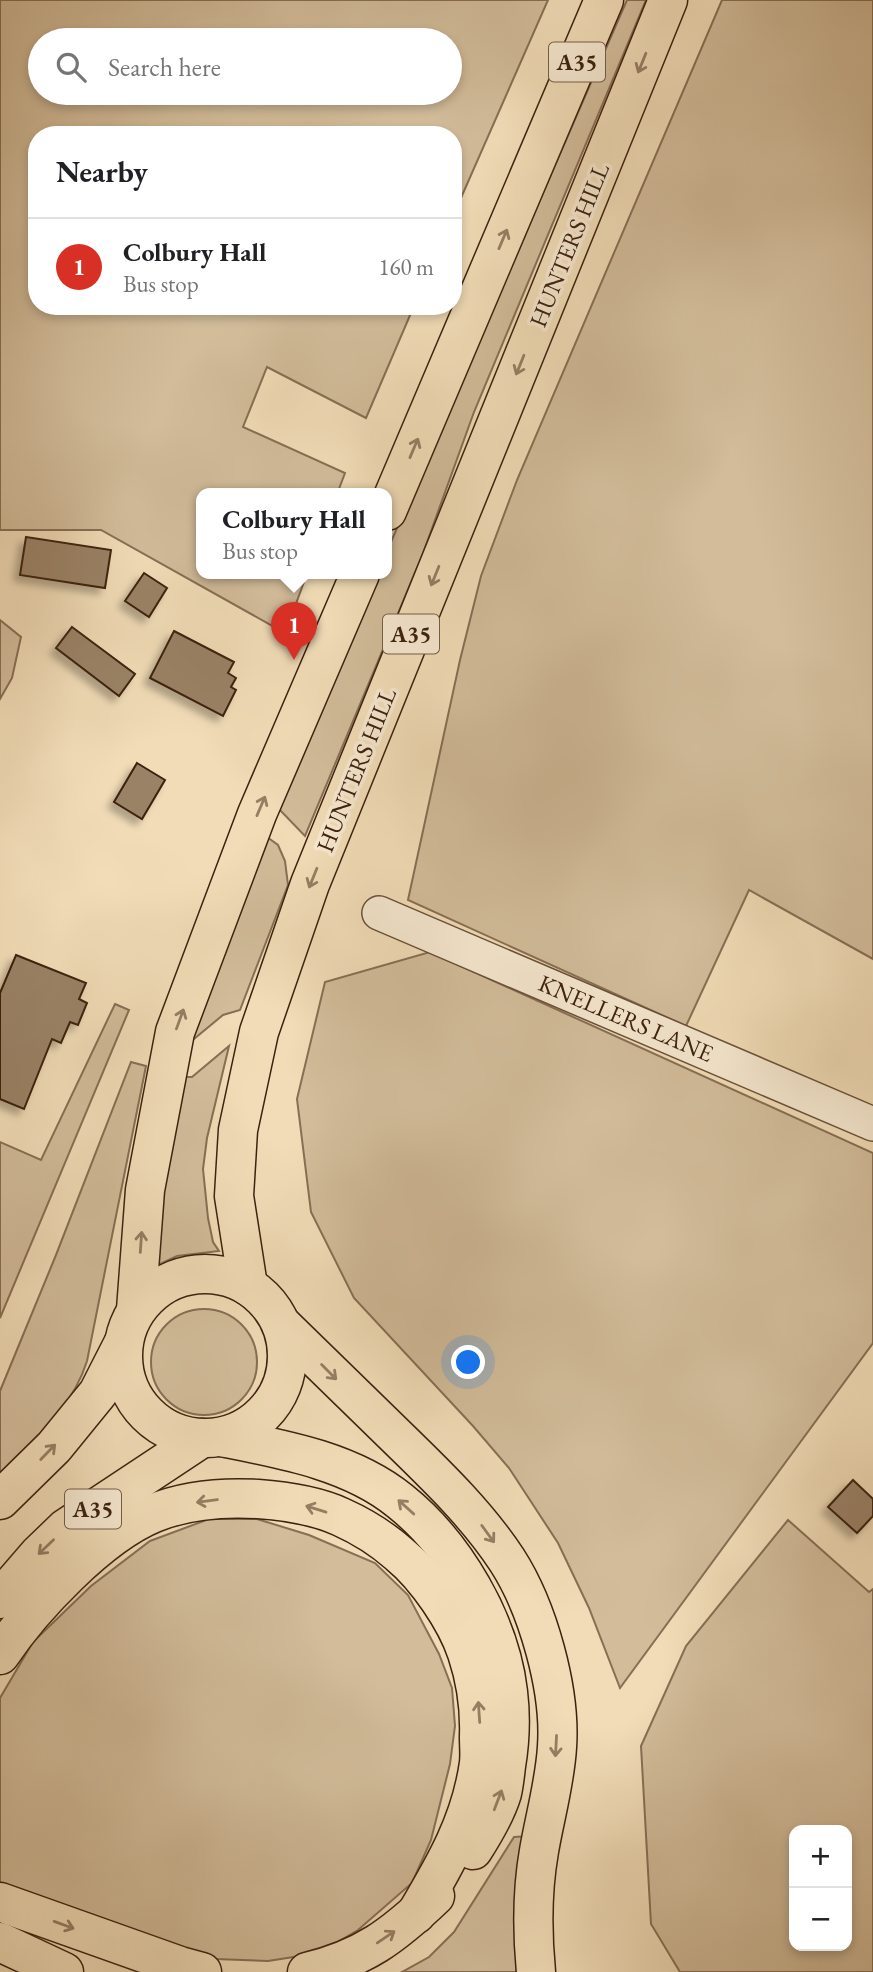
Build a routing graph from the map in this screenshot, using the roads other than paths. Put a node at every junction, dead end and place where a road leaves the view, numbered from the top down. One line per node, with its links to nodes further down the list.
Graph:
1 (604, 0): 3 (main road, A35, one-way to 1)
2 (668, 0): 7 (main road, HUNTERS HILL / A35, one-way to 7)
3 (392, 499)
4 (358, 579): 9 (main road, one-way to 4)
5 (379, 913): 6 (street, KNELLERS LANE)
6 (873, 1124)
7 (248, 1286): 8 (main road); 9 (main road)
8 (281, 1324): 10 (main road); 20 (main road, one-way to 20)
9 (130, 1327): 10 (main road); 11 (main road, one-way to 9)
10 (212, 1438): 12 (main road, A35, one-way to 12); 15 (main road, one-way to 10)
11 (0, 1500)
12 (0, 1599)
13 (0, 1655): 15 (main road, one-way to 13)
14 (0, 1902): 18 (main road, one-way to 18)
15 (416, 1914): 19 (main road, one-way to 15)
16 (0, 1942): 17 (main road)
17 (64, 1972)
18 (202, 1972)
19 (307, 1972)
20 (537, 1972)

